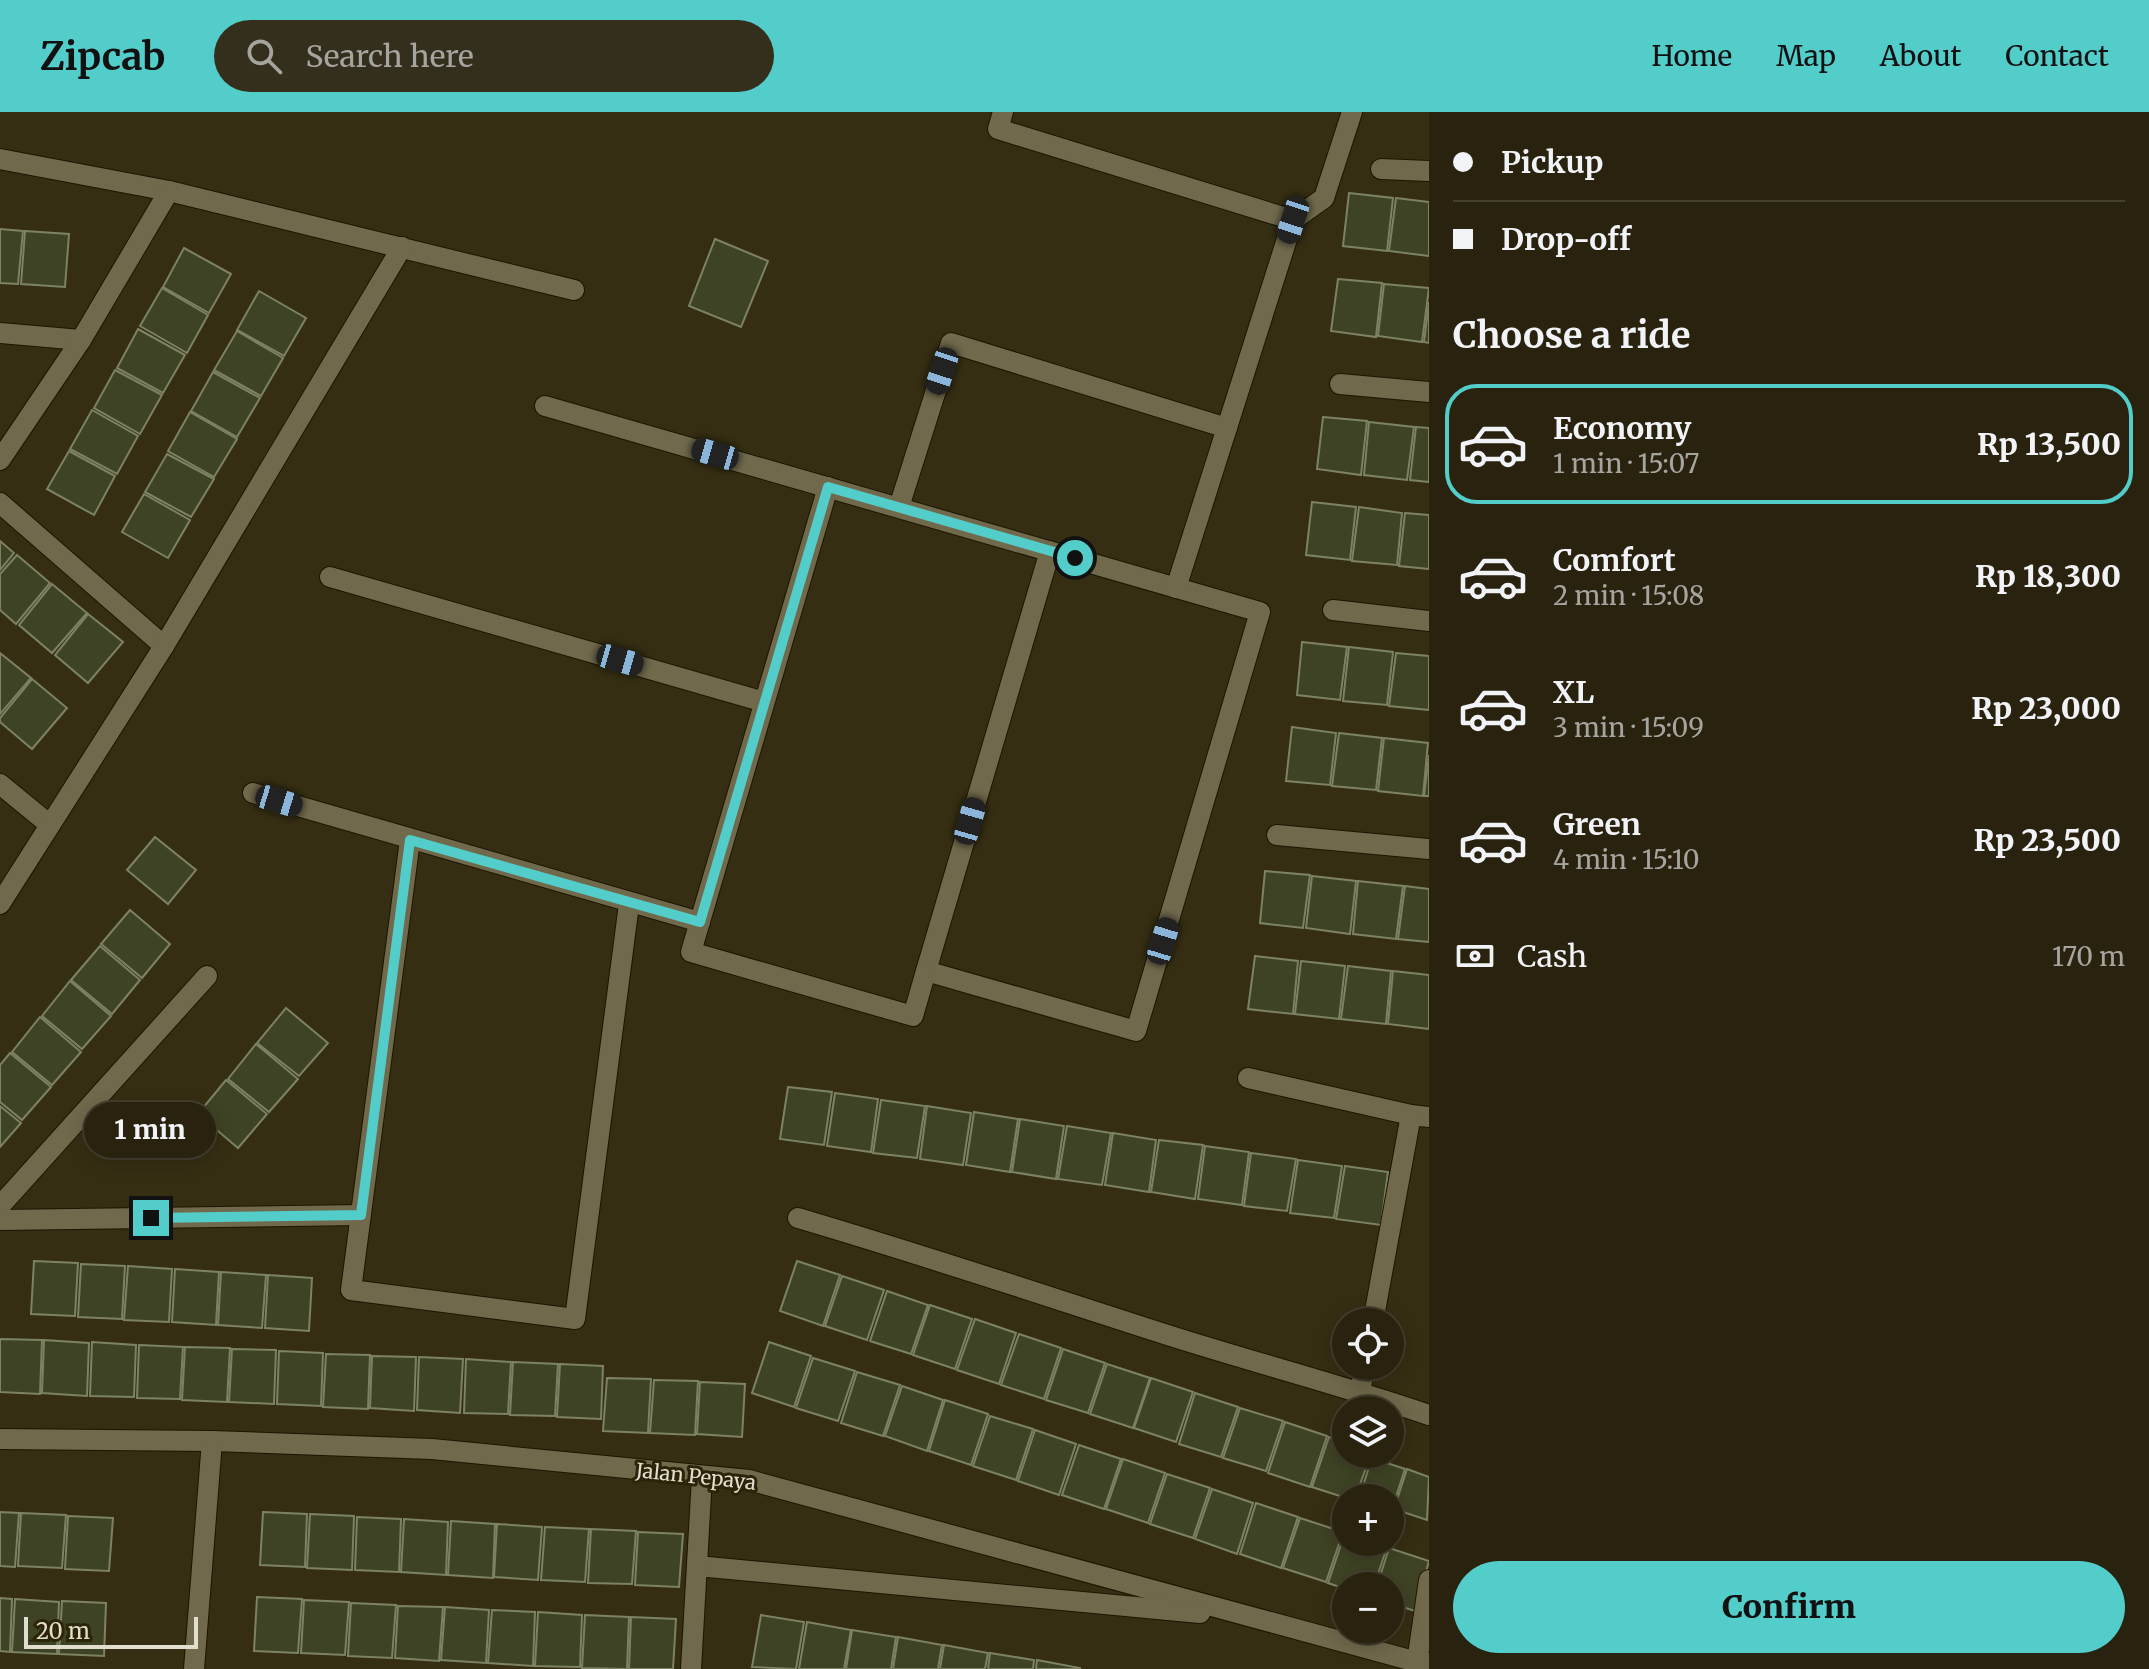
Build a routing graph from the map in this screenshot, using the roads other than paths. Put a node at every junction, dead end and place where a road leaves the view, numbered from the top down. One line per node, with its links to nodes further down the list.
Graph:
1 (1003, 112): 7 (street)
2 (1352, 112): 7 (street)
3 (0, 159): 6 (street)
4 (1381, 169): 5 (street)
5 (1429, 171)
6 (169, 191): 8 (street); 11 (street)
7 (1293, 220): 15 (street)
8 (402, 247): 9 (street); 25 (street)
9 (574, 290)
10 (0, 333): 11 (street)
11 (81, 340): 16 (street)
12 (1340, 384): 13 (street)
13 (1429, 392)
14 (545, 406): 17 (street)
15 (1227, 428): 19 (street); 22 (street)
16 (0, 460)
17 (828, 487): 19 (street); 26 (street)
18 (0, 503): 25 (street)
19 (899, 507): 20 (street)
20 (1050, 551): 22 (street); 36 (street)
21 (330, 577): 26 (street)
22 (1176, 588): 36 (street)
23 (1333, 610): 24 (street)
24 (1429, 621)
25 (164, 646): 29 (street)
26 (764, 702): 35 (street)
27 (0, 784): 29 (street)
28 (253, 793): 31 (street)
29 (50, 825): 33 (street)
30 (1277, 835): 32 (street)
31 (410, 840): 34 (street); 41 (street)
32 (1429, 849)
33 (0, 904)
34 (629, 904): 35 (street); 41 (street)
35 (700, 922): 36 (street)
36 (926, 971)
37 (207, 976): 40 (street)
38 (1248, 1078): 39 (street)
39 (1420, 1116): 44 (street)
40 (0, 1206)
41 (361, 1215): 43 (street)
42 (798, 1218): 46 (street)
43 (0, 1220)
44 (1376, 1308)
45 (1362, 1380): 46 (street)
46 (1360, 1391): 47 (street)
47 (1429, 1415)
48 (0, 1439): 49 (street, Jalan Pepaya)
49 (212, 1441): 50 (street, Jalan Pepaya); 55 (street)
50 (702, 1477): 51 (street); 53 (street, Jalan Pepaya)
51 (697, 1566): 53 (street); 56 (street)
52 (1429, 1580): 54 (street)
53 (1255, 1619): 54 (street, Jalan Pepaya)
54 (1420, 1665)
55 (194, 1669)
56 (691, 1669)

